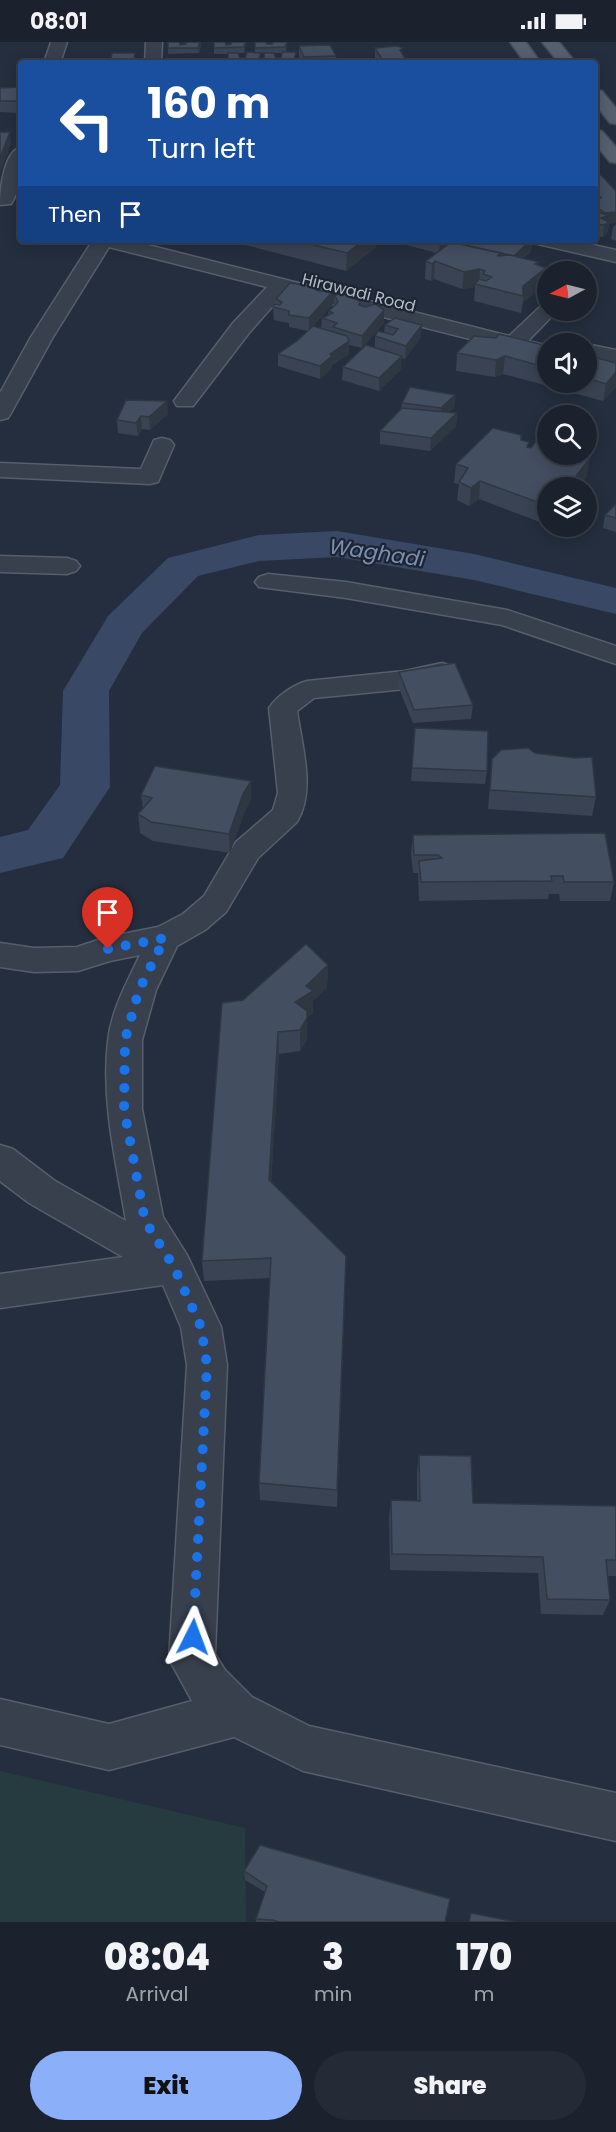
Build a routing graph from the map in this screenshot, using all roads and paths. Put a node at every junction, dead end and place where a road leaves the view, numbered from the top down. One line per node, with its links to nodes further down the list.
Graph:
1 (59, 42): 5 (street)
2 (154, 42): 6 (street)
3 (518, 42): 7 (main road)
4 (550, 42): 8 (main road)
5 (53, 60)
6 (153, 60)
7 (531, 60)
8 (565, 60)
9 (598, 97): 10 (main road)
10 (616, 119)
11 (598, 137): 12 (main road)
12 (616, 158)
13 (18, 164): 14 (street)
14 (7, 206)
15 (102, 243): 31 (street)
16 (116, 243): 21 (street)
17 (167, 243): 23 (street, Hirawadi Road)
18 (559, 243): 19 (street)
19 (613, 255): 20 (street)
20 (597, 267)
21 (281, 284): 23 (street); 30 (street)
22 (537, 321): 23 (street)
23 (518, 339): 24 (street, Hirawadi Road); 25 (street)
24 (537, 341)
25 (537, 347)
26 (597, 353): 27 (street)
27 (616, 357)
28 (597, 366): 29 (street)
29 (616, 370)
30 (185, 400)
31 (0, 413)
32 (162, 445): 33 (street)
33 (0, 470)
34 (0, 564): 35 (street)
35 (67, 566)
36 (268, 582): 37 (street)
37 (616, 656)
38 (444, 672): 39 (street)
39 (165, 938): 40 (street); 42 (street)
40 (0, 955)
41 (0, 1160): 42 (street)
42 (174, 1267): 43 (street); 44 (street)
43 (0, 1291)
44 (236, 1713): 45 (street); 46 (street)
45 (0, 1722)
46 (616, 1817)

